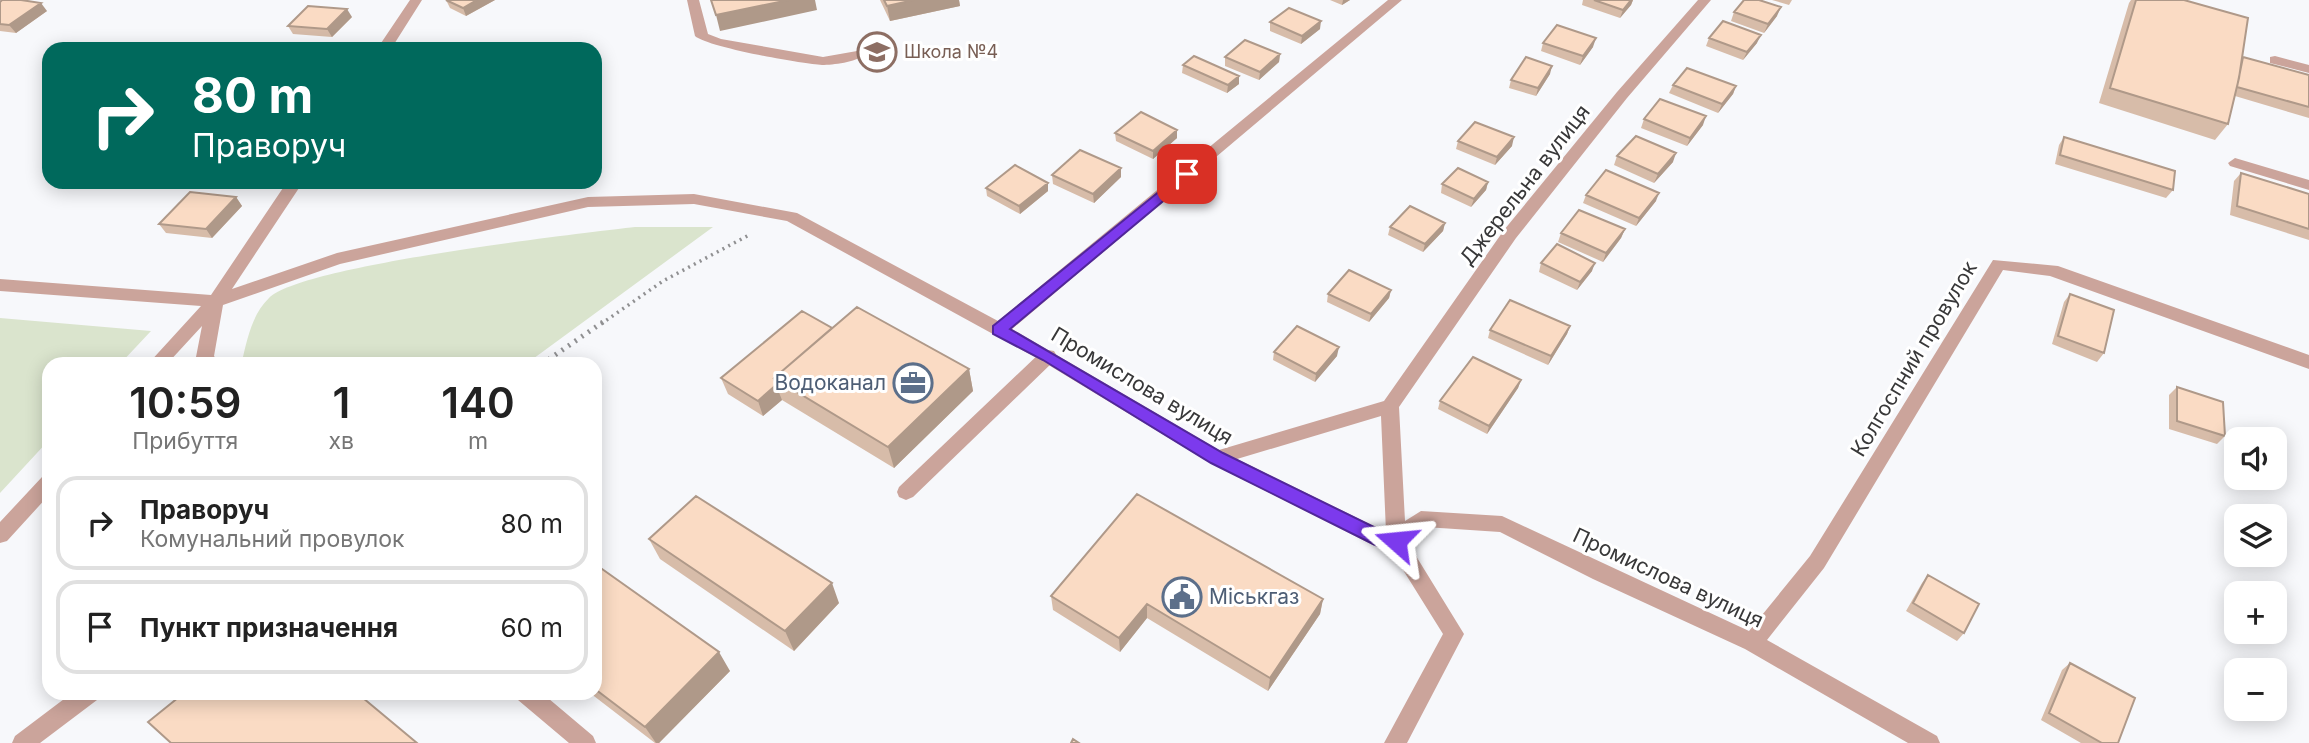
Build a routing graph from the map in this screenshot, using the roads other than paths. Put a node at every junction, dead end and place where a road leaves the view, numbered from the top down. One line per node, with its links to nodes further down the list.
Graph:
1 (416, 0): 5 (street)
2 (693, 0): 6 (street)
3 (1396, 0): 14 (street)
4 (1705, 0): 19 (street, Джерельна вулиця)
5 (389, 42)
6 (857, 55)
7 (2275, 60): 8 (street)
8 (2309, 69)
9 (2235, 163): 10 (street)
10 (2309, 185)
11 (290, 189): 13 (street)
12 (0, 285): 13 (street)
13 (215, 301): 14 (street, Промислова вулиця); 16 (street); 17 (street)
14 (999, 330): 15 (street, Промислова вулиця)
15 (1048, 356): 20 (street, Промислова вулиця); 22 (street)
16 (164, 357)
17 (205, 357)
18 (2309, 362): 25 (street, Колгоспний провулок)
19 (1390, 406): 20 (street); 24 (street)
20 (1217, 458): 24 (street, Промислова вулиця)
21 (42, 490): 23 (street)
22 (906, 492)
23 (0, 535)
24 (1396, 541): 25 (street, Промислова вулиця); 30 (street)
25 (1752, 642): 31 (street, Промислова вулиця)
26 (80, 700): 28 (street)
27 (534, 700): 29 (street)
28 (23, 743)
29 (585, 743)
30 (1395, 743)
31 (1929, 743)

